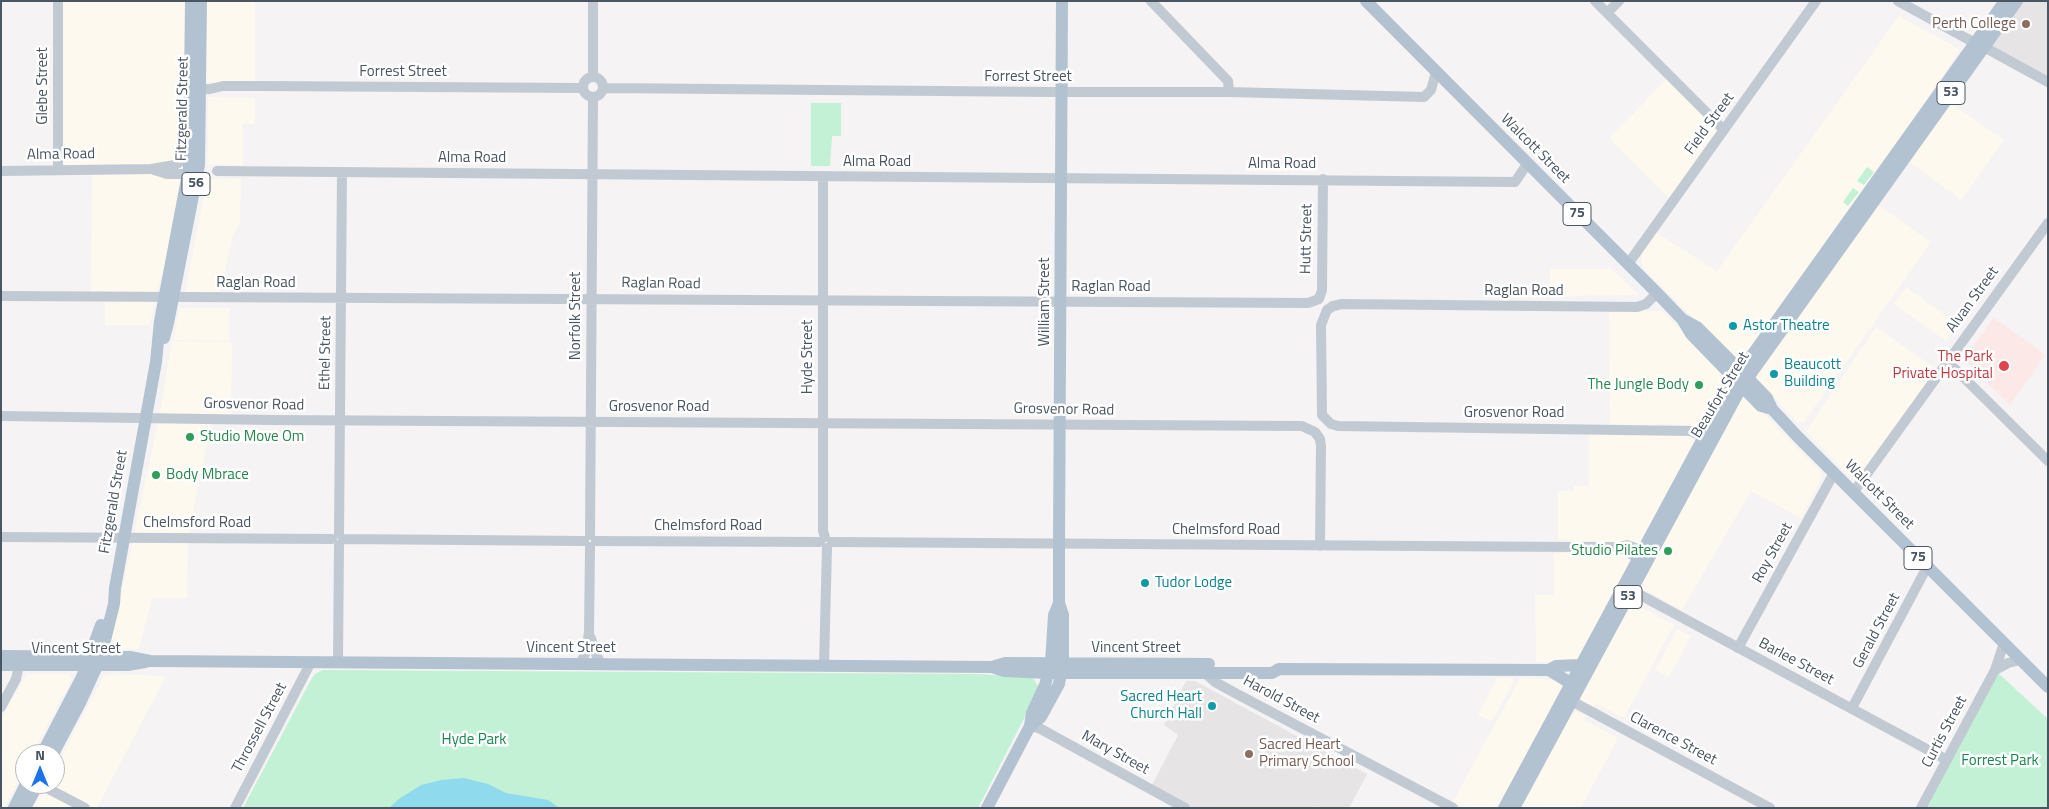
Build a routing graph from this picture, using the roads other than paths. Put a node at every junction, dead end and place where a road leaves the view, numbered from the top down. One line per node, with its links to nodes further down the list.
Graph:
1 (58, 1): 29 (street, Glebe Street)
2 (192, 1): 19 (main road, Fitzgerald Street / 56)
3 (201, 1): 19 (main road, Fitzgerald Street / 56)
4 (593, 1): 17 (street)
5 (1062, 1): 22 (main road, William Street)
6 (1151, 1): 23 (street)
7 (1366, 1): 16 (main road, Walcott Street / 75)
8 (1595, 1): 14 (street)
9 (1619, 1): 14 (street)
10 (1816, 1): 25 (street, Field Street)
11 (1898, 1): 15 (street)
12 (2004, 1): 15 (main road, Beaufort Street / 53)
13 (2016, 1): 15 (main road, Beaufort Street / 53)
14 (1607, 13): 25 (street)
15 (1979, 45): 18 (street); 49 (main road, Beaufort Street / 53)
16 (1436, 72): 23 (street, Forrest Street); 27 (main road, Walcott Street / 75)
17 (592, 77): 20 (street); 21 (street)
18 (2048, 82)
19 (195, 86): 20 (street, Forrest Street); 26 (main road, Fitzgerald Street / 56); 33 (main road, Fitzgerald Street / 56)
20 (582, 88): 24 (street)
21 (604, 88): 22 (street, Forrest Street); 24 (street)
22 (1062, 92): 23 (street, Forrest Street); 36 (main road, William Street)
23 (1229, 92)
24 (593, 98): 34 (street, Norfolk Street)
25 (1724, 130): 39 (street, Field Street)
26 (190, 156): 28 (street, Alma Road); 33 (main road, Fitzgerald Street / 56)
27 (1527, 164): 37 (street, Alma Road); 39 (main road, Walcott Street / 75)
28 (151, 169): 29 (street, Alma Road); 33 (street, Alma Road)
29 (58, 170): 30 (street, Alma Road)
30 (1, 171)
31 (217, 171): 32 (street, Alma Road)
32 (342, 172): 34 (street, Alma Road); 43 (street, Ethel Street)
33 (193, 174): 42 (main road, Fitzgerald Street / 56)
34 (592, 174): 35 (street, Alma Road); 44 (street, Norfolk Street)
35 (823, 176): 36 (street, Alma Road); 46 (street, Hyde Street)
36 (1062, 178): 37 (street, Alma Road); 47 (main road, William Street)
37 (1323, 179): 45 (street, Hutt Street)
38 (2046, 230): 48 (street, Alvan Street)
39 (1628, 264): 40 (main road, Walcott Street / 75)
40 (1657, 293): 49 (main road, Walcott Street / 75); 53 (street, Raglan Road)
41 (1, 296): 42 (street, Raglan Road)
42 (168, 297): 43 (street, Raglan Road); 51 (main road, Fitzgerald Street / 56)
43 (341, 298): 44 (street, Raglan Road); 52 (street, Ethel Street)
44 (591, 298): 46 (street, Raglan Road); 54 (street, Norfolk Street)
45 (1319, 299): 47 (street, Raglan Road)
46 (823, 300): 47 (street, Raglan Road); 55 (street, Hyde Street)
47 (1061, 302): 56 (main road, William Street)
48 (1947, 361): 58 (street); 60 (street, Alvan Street)
49 (1741, 378): 57 (main road, Beaufort Street / 53); 59 (main road, Walcott Street / 75); 68 (main road, Beaufort Street / 53)
50 (1, 416): 51 (street, Grosvenor Road)
51 (146, 418): 52 (street, Grosvenor Road); 62 (main road, Fitzgerald Street / 56)
52 (340, 420): 54 (street, Grosvenor Road); 63 (street, Ethel Street)
53 (1325, 420): 57 (street, Grosvenor Road)
54 (591, 421): 55 (street, Grosvenor Road); 64 (street, Norfolk Street)
55 (823, 423): 56 (street, Grosvenor Road); 65 (street, Hyde Street)
56 (1060, 425): 66 (main road, William Street); 67 (street, Grosvenor Road)
57 (1703, 437): 68 (main road, Beaufort Street / 53)
58 (2048, 461)
59 (1834, 473): 60 (main road, Walcott Street / 75); 73 (street, Roy Street)
60 (1854, 493): 69 (main road, Walcott Street / 75)
61 (1, 537): 62 (street, Chelmsford Road)
62 (124, 537): 63 (street, Chelmsford Road); 76 (main road, Fitzgerald Street / 56)
63 (338, 539): 64 (street, Chelmsford Road); 78 (street, Ethel Street)
64 (590, 541): 65 (street, Chelmsford Road); 71 (street, Norfolk Street)
65 (826, 542): 66 (street, Chelmsford Road); 83 (street, Hyde Street)
66 (1059, 544): 67 (street, Chelmsford Road); 85 (main road, William Street)
67 (1320, 546): 68 (street, Chelmsford Road)
68 (1644, 556): 70 (main road, Beaufort Street / 53); 84 (main road, Beaufort Street / 53)
69 (1927, 567): 72 (main road, Walcott Street / 75); 96 (street, Gerald Street)
70 (1631, 590): 73 (street, Barlee Street); 91 (main road, Beaufort Street / 53)
71 (590, 632): 79 (street, Norfolk Street); 80 (street, Norfolk Street)
72 (2004, 643): 75 (main road, Walcott Street / 75); 88 (street, Curtis Street)
73 (1738, 648): 96 (street, Barlee Street)
74 (1, 656): 76 (main road, Vincent Street)
75 (2021, 660): 88 (street); 92 (main road, Walcott Street / 75)
76 (94, 661): 77 (main road, Vincent Street); 82 (main road, Vincent Street); 98 (main road, Fitzgerald Street / 56); 99 (main road, Fitzgerald Street / 56)
77 (311, 662): 78 (main road, Vincent Street); 107 (street, Throssell Street)
78 (338, 662): 79 (main road, Vincent Street)
79 (580, 664): 80 (main road, Vincent Street)
80 (601, 664): 83 (main road, Vincent Street)
81 (1, 665): 82 (main road, Vincent Street)
82 (19, 665): 95 (street)
83 (824, 665): 85 (main road, Vincent Street)
84 (1580, 665): 87 (main road, Vincent Street); 91 (main road, Beaufort Street / 53)
85 (1056, 668): 86 (main road, Vincent Street); 89 (main road, Vincent Street); 97 (main road, William Street)
86 (1279, 669): 87 (main road, Vincent Street); 90 (main road, Vincent Street)
87 (1549, 670): 91 (main road)
88 (1995, 670): 100 (street, Curtis Street)
89 (1205, 673): 90 (main road, Vincent Street); 93 (street, Harold Street)
90 (1240, 673): 93 (street, Harold Street)
91 (1574, 686): 94 (main road, Beaufort Street / 53)
92 (2048, 687)
93 (1228, 690): 110 (street, Harold Street)
94 (1567, 699): 111 (main road, Beaufort Street / 53); 112 (main road, Beaufort Street / 53); 113 (street, Clarence Street)
95 (1, 707)
96 (1852, 708): 100 (street, Barlee Street)
97 (1030, 726): 108 (main road, William Street); 109 (street, Mary Street)
98 (48, 744)
99 (58, 744)
100 (1947, 760): 114 (street, Curtis Street)
101 (21, 794): 104 (main road)
102 (33, 794): 105 (main road)
103 (57, 794): 106 (street)
104 (14, 808)
105 (25, 808)
106 (84, 808)
107 (235, 808)
108 (987, 808)
109 (1186, 808)
110 (1453, 808)
111 (1504, 808)
112 (1514, 808)
113 (1770, 808)
114 (1921, 808)

